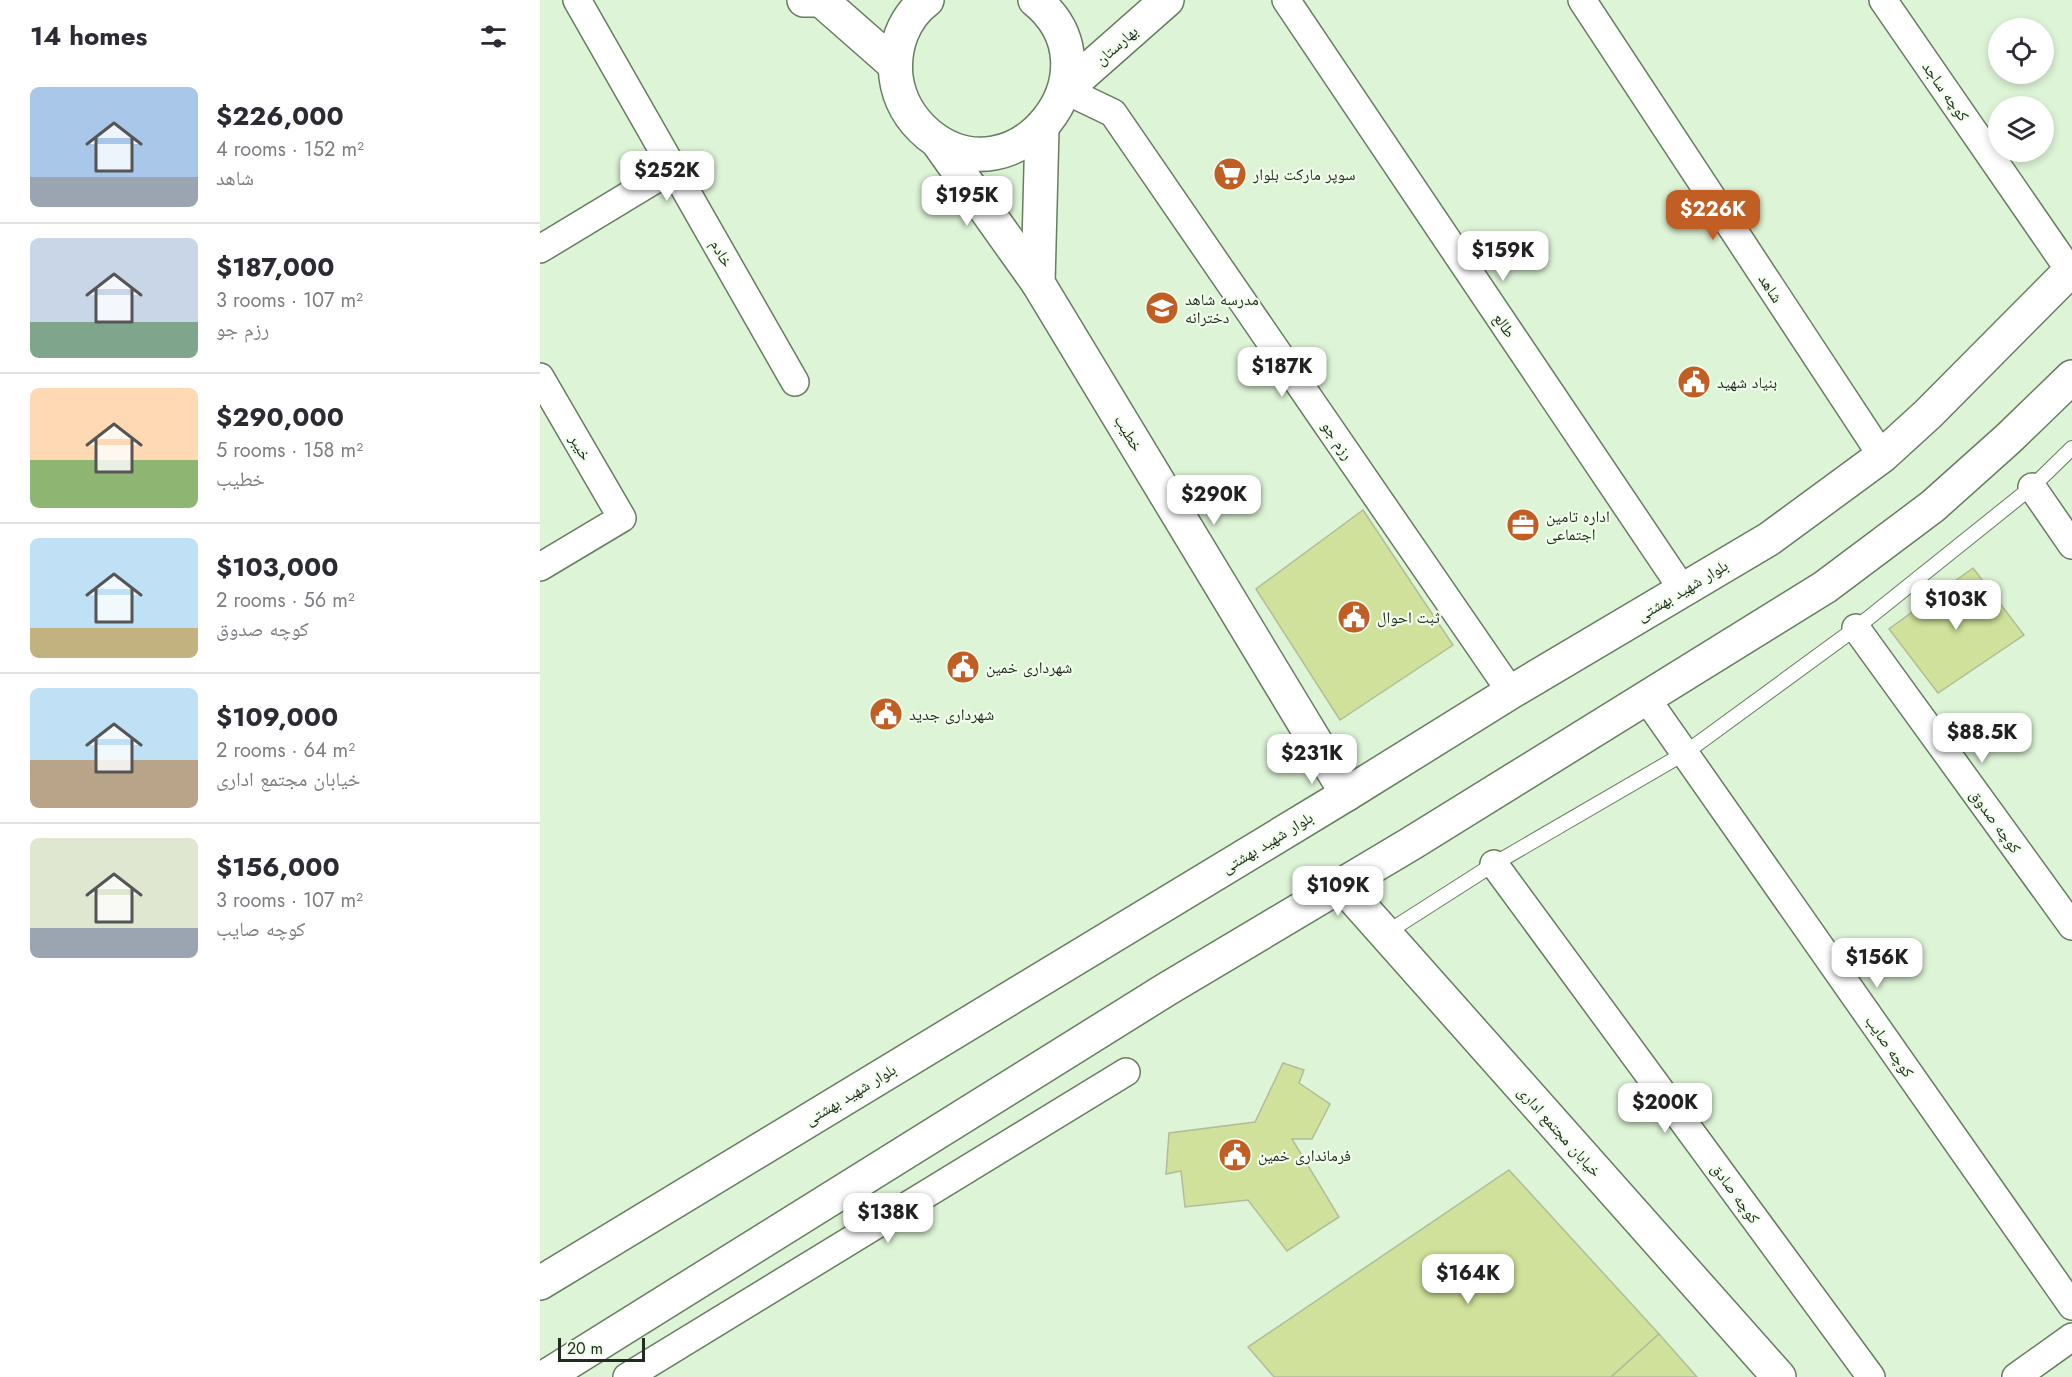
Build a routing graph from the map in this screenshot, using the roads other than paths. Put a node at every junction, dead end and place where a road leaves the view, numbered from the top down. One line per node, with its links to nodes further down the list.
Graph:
1 (577, 0): 13 (street, خادم)
2 (804, 0): 9 (main road)
3 (927, 0): 9 (main road)
4 (1035, 0): 10 (main road)
5 (1167, 0): 10 (main road, بهارستان)
6 (1287, 0): 25 (street, طالع)
7 (1582, 0): 21 (street, شاهد)
8 (1882, 0): 15 (street, کوچه ساجد)
9 (895, 65): 12 (main road)
10 (1065, 90): 11 (main road); 27 (street, رزم جو)
11 (1042, 129): 12 (main road); 16 (main road)
12 (937, 141): 16 (main road, خطیب)
13 (674, 168): 14 (street); 19 (street, خادم)
14 (540, 249)
15 (2071, 270): 21 (main road, بلوار شهید بهشتی)
16 (1038, 283): 30 (main road, خطیب)
17 (540, 377): 24 (street, خیبر)
18 (2072, 377): 28 (main road)
19 (795, 382)
20 (2072, 448): 22 (lane)
21 (1882, 456): 25 (main road, بلوار شهید بهشتی)
22 (2032, 487): 23 (street); 26 (lane)
23 (2072, 544)
24 (540, 567)
25 (1683, 590): 27 (main road, بلوار شهید بهشتی)
26 (1856, 628): 29 (lane); 33 (street, کوچه صدوق)
27 (1511, 692): 30 (main road, بلوار شهید بهشتی)
28 (1646, 698): 29 (street, کوچه صایب); 32 (main road)
29 (1684, 753): 31 (lane); 37 (street, کوچه صایب)
30 (1347, 794): 36 (main road, بلوار شهید بهشتی)
31 (1494, 864): 34 (lane); 42 (street, کوچه صادق)
32 (1342, 885): 34 (main road, خیابان مجتمع اداری); 39 (main road)
33 (2072, 926)
34 (1386, 933): 41 (main road, خیابان مجتمع اداری)
35 (1126, 1072): 40 (street)
36 (540, 1283)
37 (2072, 1306)
38 (2072, 1337): 43 (street)
39 (544, 1377)
40 (627, 1377)
41 (1779, 1377)
42 (1871, 1377)
43 (2016, 1377)

